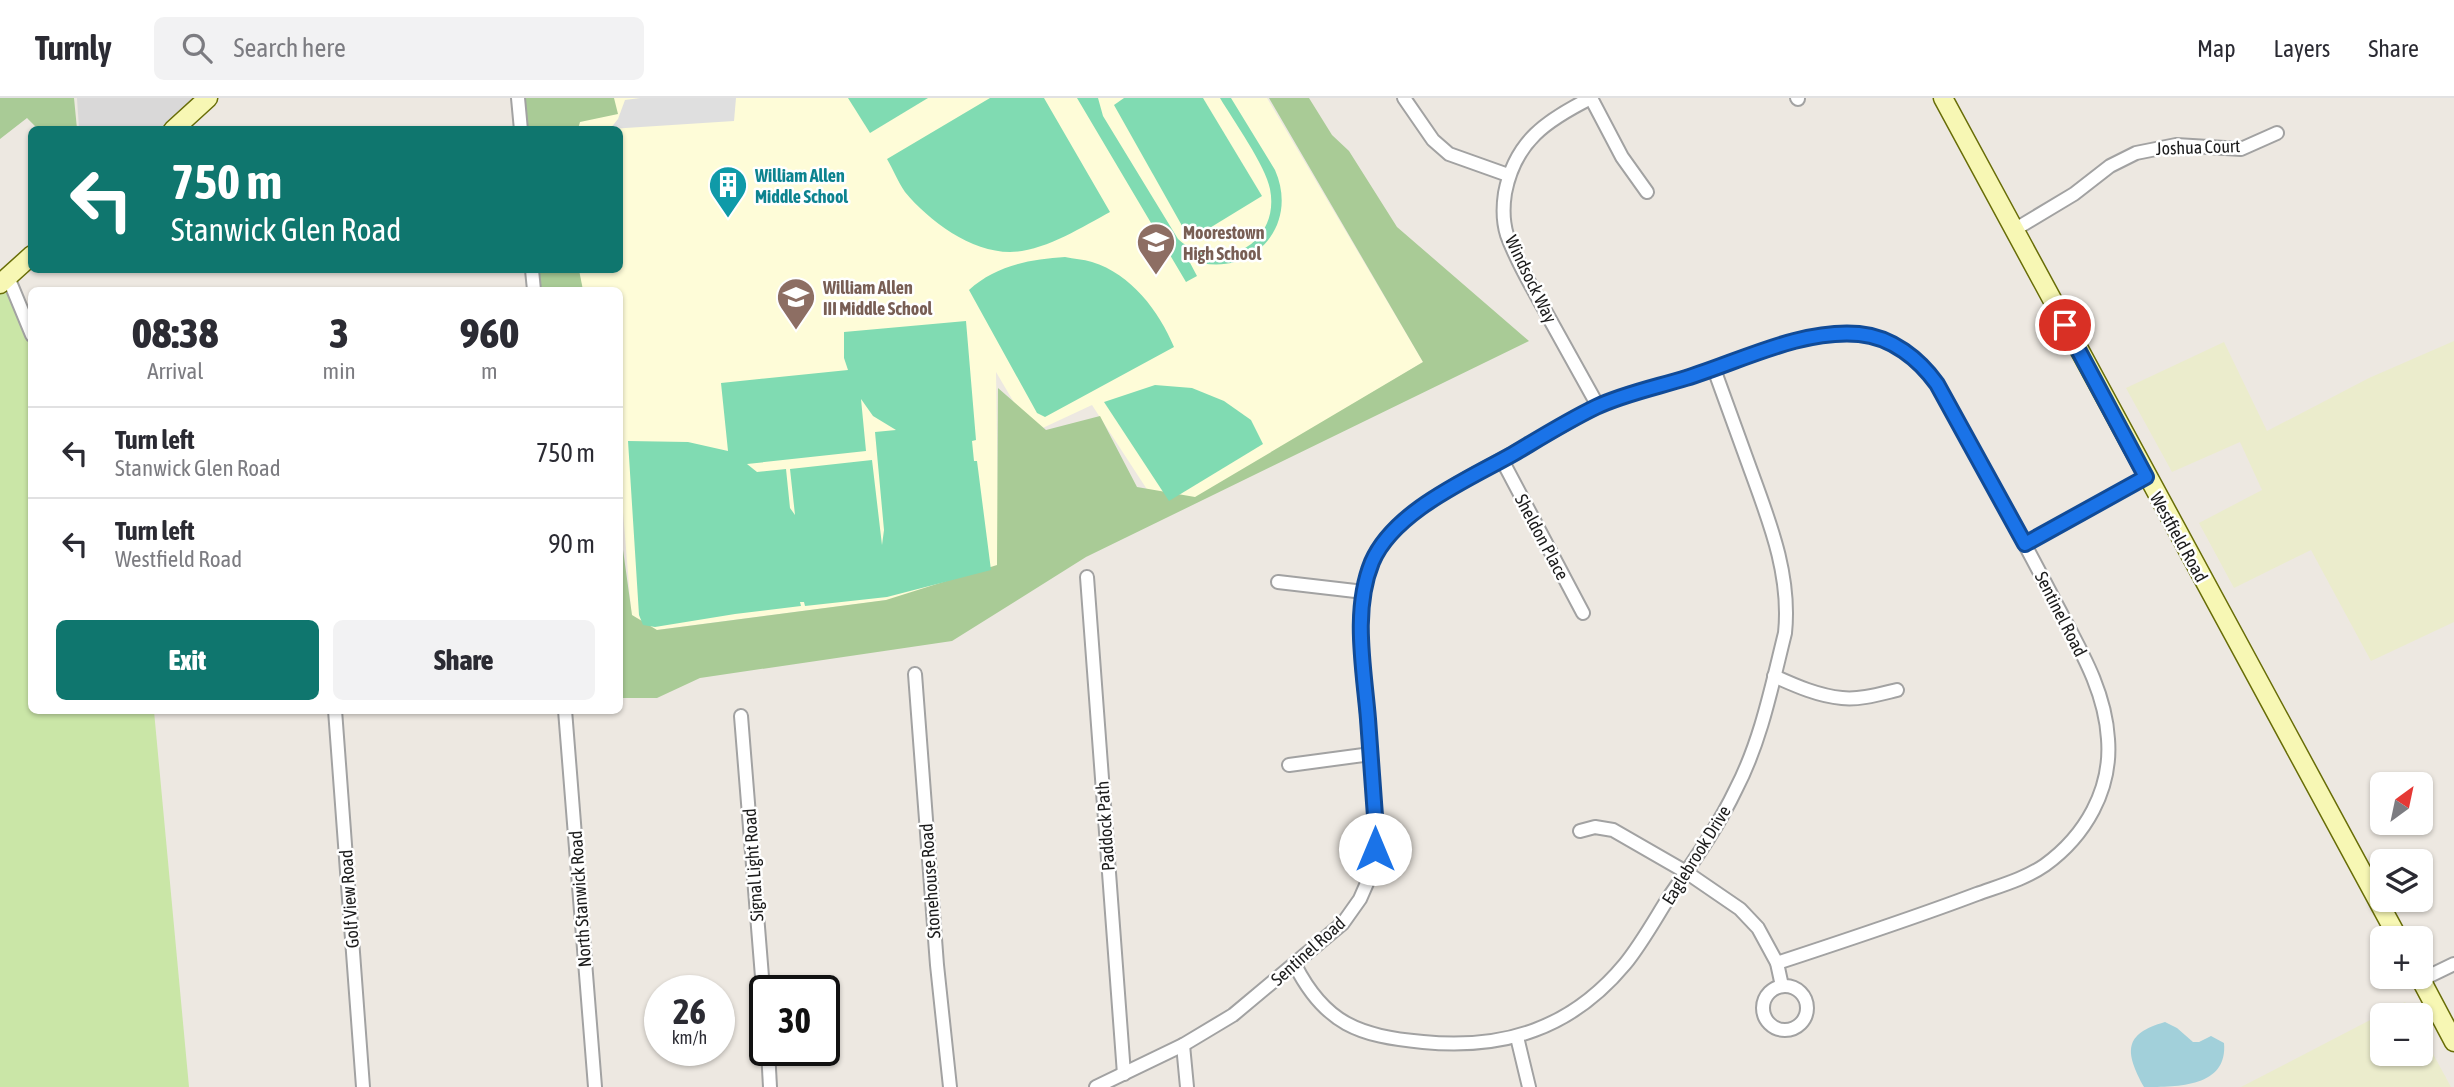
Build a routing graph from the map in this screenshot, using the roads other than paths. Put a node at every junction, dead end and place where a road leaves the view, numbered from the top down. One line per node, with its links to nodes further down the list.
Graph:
1 (208, 98): 6 (street)
2 (518, 98): 7 (street)
3 (1404, 98): 9 (street)
4 (1591, 98): 9 (street, Windsock Way); 10 (street)
5 (1943, 98): 11 (street, Westfield Road)
6 (177, 126)
7 (521, 126)
8 (2277, 133): 11 (street, Joshua Court)
9 (1508, 175): 16 (street, Windsock Way)
10 (1647, 192)
11 (2014, 230): 18 (street, Westfield Road)
12 (28, 260): 13 (street)
13 (4, 281): 14 (street)
14 (28, 327)
15 (1714, 369): 16 (street, Sentinel Road); 19 (street, Sentinel Road); 25 (street, Eaglebrook Drive)
16 (1598, 406): 17 (street, Sentinel Road)
17 (1502, 460): 22 (street, Sentinel Road); 23 (street, Sheldon Place)
18 (2146, 477): 19 (street); 34 (street, Westfield Road)
19 (2025, 544): 35 (street, Sentinel Road)
20 (1087, 577): 46 (street, Paddock Path)
21 (1278, 582): 22 (street)
22 (1364, 592): 30 (street, Sentinel Road)
23 (1583, 613)
24 (915, 674): 50 (street, Stonehouse Road)
25 (1774, 676): 26 (street); 33 (street, Eaglebrook Drive)
26 (1897, 690)
27 (335, 714): 47 (street, Golf View Road)
28 (565, 714): 48 (street, North Stanwick Road)
29 (741, 716): 39 (street, Signal Light Road)
30 (1371, 754): 31 (street); 37 (street, Sentinel Road)
31 (1289, 765)
32 (1580, 831): 33 (street)
33 (1686, 872): 35 (street); 42 (street, Eaglebrook Drive)
34 (2391, 926)
35 (1777, 963): 40 (street)
36 (2454, 964): 38 (street)
37 (1294, 965): 42 (street, Eaglebrook Drive); 44 (street, Sentinel Road)
38 (2433, 973)
39 (762, 975)
40 (1782, 986)
41 (2426, 989): 43 (street)
42 (1517, 1037): 53 (street)
43 (2454, 1041)
44 (1183, 1045): 46 (street, Sentinel Road); 52 (street)
45 (769, 1066): 49 (street)
46 (1124, 1074): 51 (street, Sentinel Road)
47 (363, 1087)
48 (595, 1087)
49 (771, 1087)
50 (950, 1087)
51 (1096, 1087)
52 (1187, 1087)
53 (1529, 1087)

